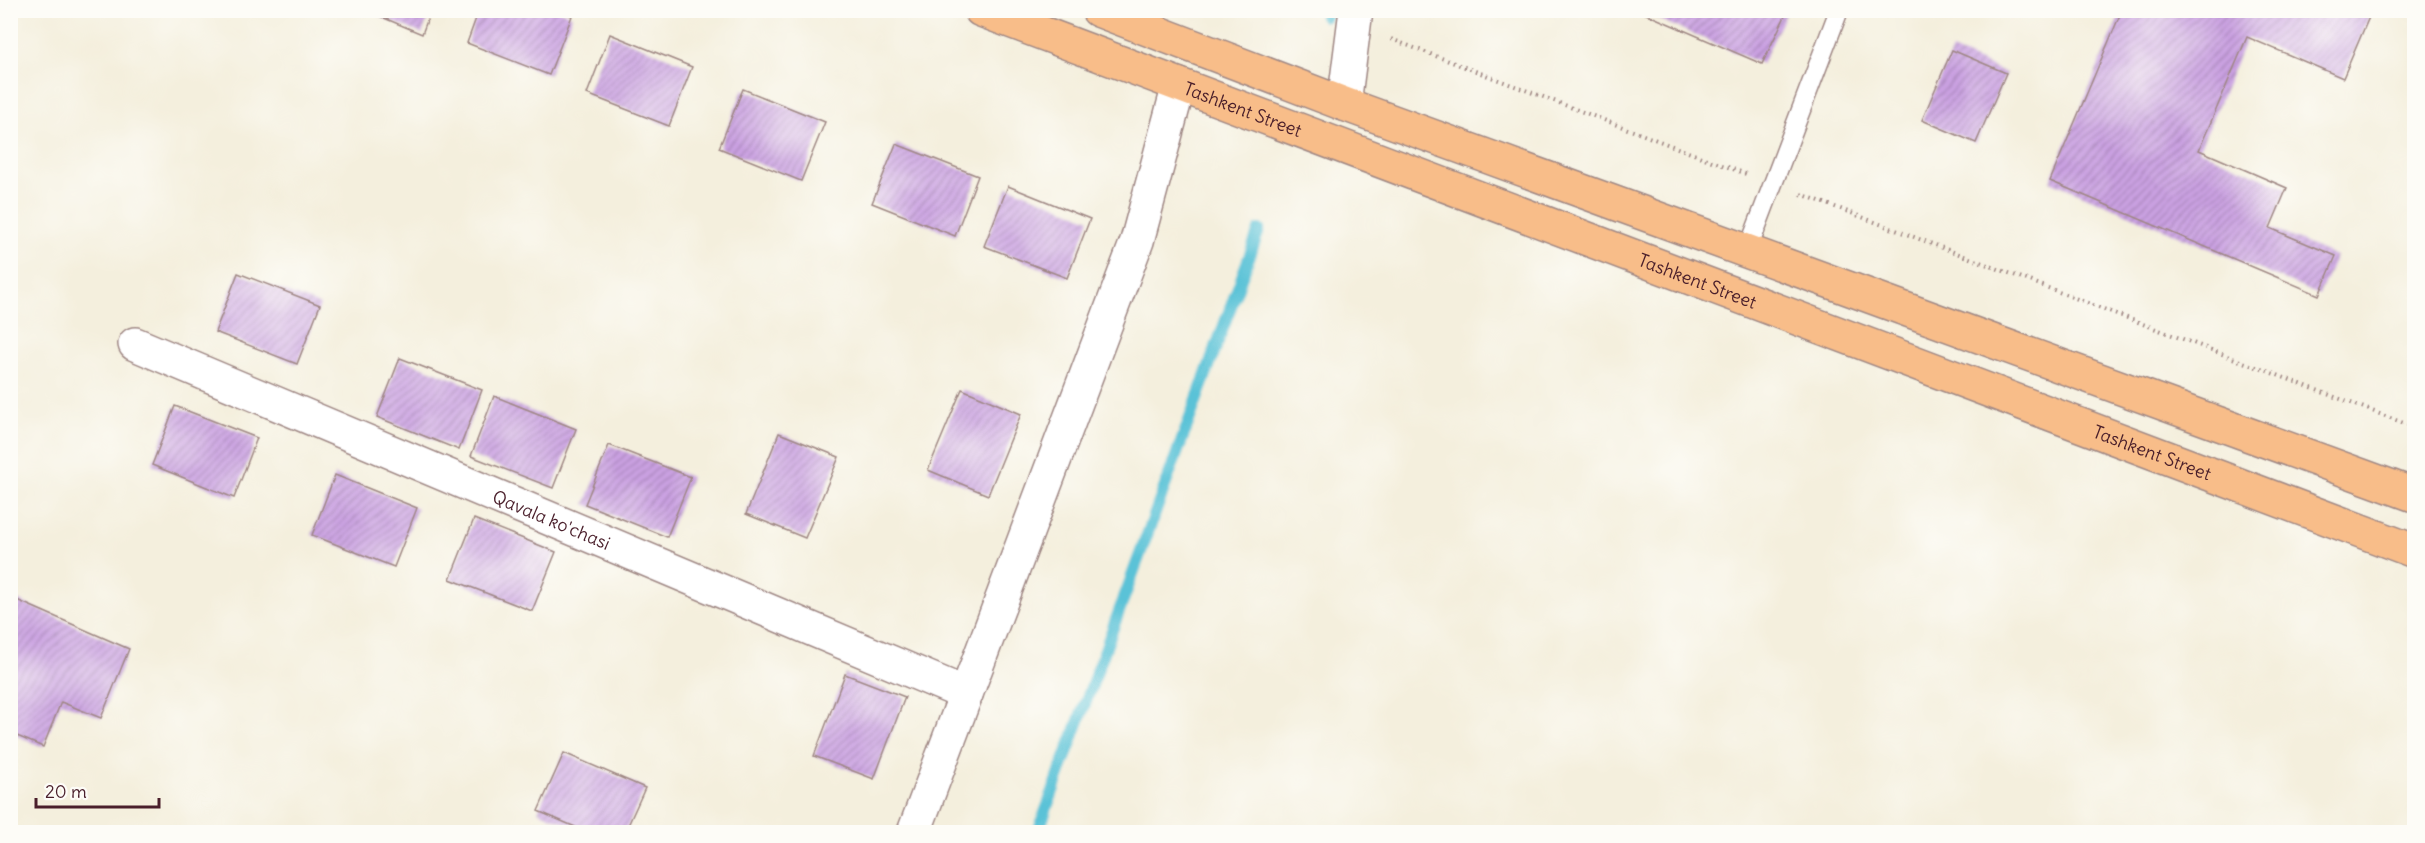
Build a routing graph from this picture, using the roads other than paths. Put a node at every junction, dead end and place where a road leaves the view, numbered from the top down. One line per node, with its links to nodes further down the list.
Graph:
1 (981, 10): 5 (highway, Tashkent Street)
2 (1098, 10): 6 (highway)
3 (1839, 10): 7 (lane)
4 (1355, 17): 6 (street)
5 (1179, 85): 10 (highway, Tashkent Street); 11 (street)
6 (1344, 104): 7 (highway)
7 (1747, 252): 9 (highway)
8 (135, 344): 11 (street, Qavala ko'chasi)
9 (2415, 495)
10 (2415, 551)
11 (966, 694): 12 (street)
12 (914, 832)

